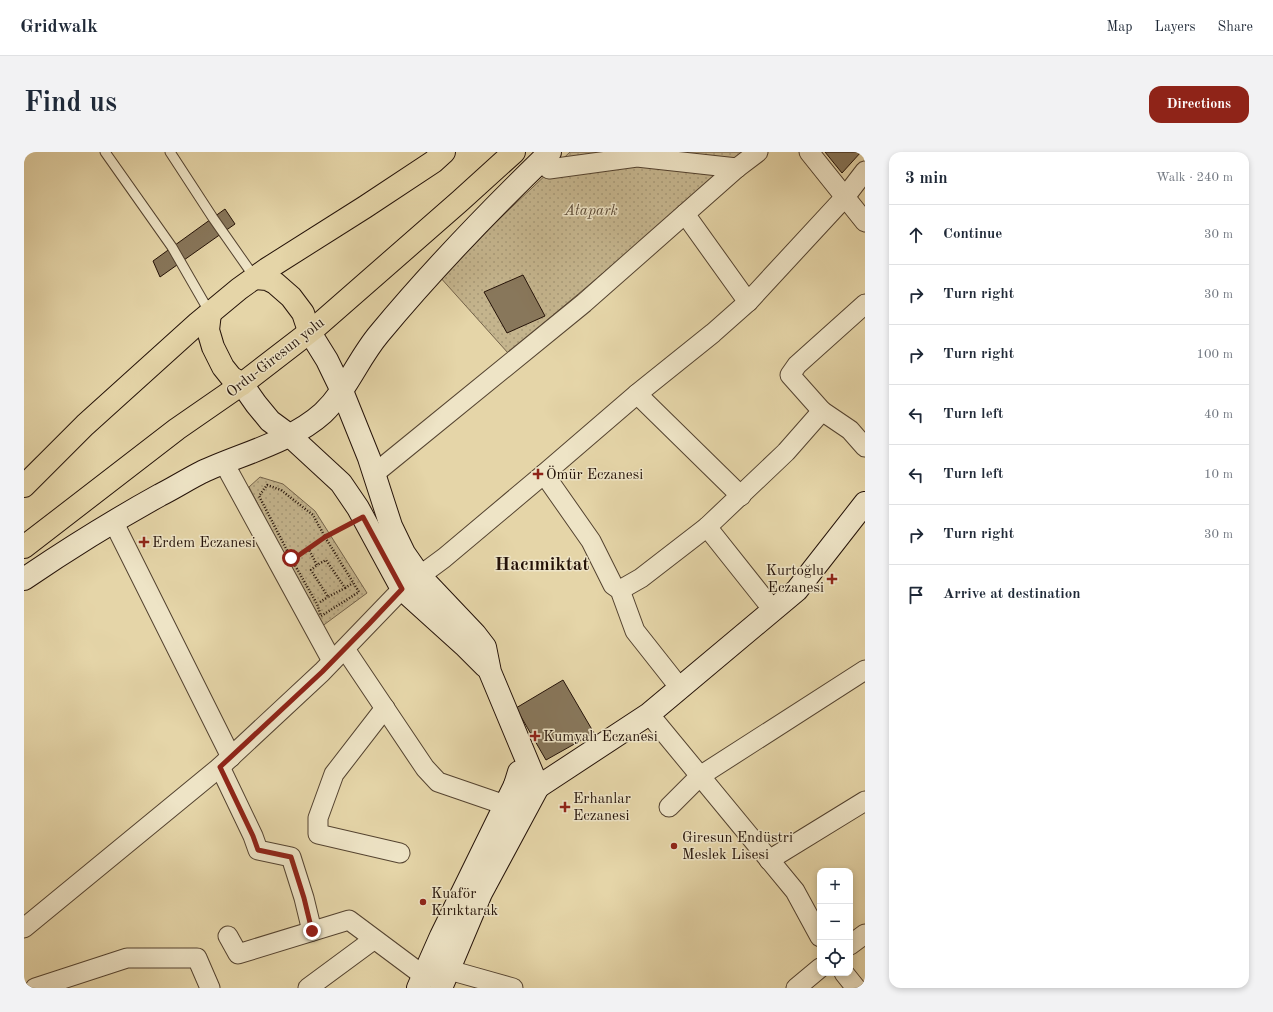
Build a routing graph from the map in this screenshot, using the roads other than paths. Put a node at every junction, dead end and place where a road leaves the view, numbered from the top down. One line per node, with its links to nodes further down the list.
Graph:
1 (105, 152): 16 (lane)
2 (170, 152): 13 (lane)
3 (444, 152): 13 (highway)
4 (514, 152): 17 (highway, Ordu-Giresun yolu)
5 (758, 152): 8 (street)
6 (809, 152): 10 (street)
7 (549, 161): 8 (street); 19 (street)
8 (737, 168): 11 (street)
9 (865, 171): 10 (street)
10 (846, 197): 12 (street); 14 (street)
11 (685, 214): 14 (street); 25 (street)
12 (865, 222)
13 (255, 278): 16 (highway); 17 (highway)
14 (748, 302): 20 (street)
15 (865, 304): 21 (street)
16 (210, 313): 18 (highway); 27 (highway)
17 (309, 331): 18 (highway, Ordu-Giresun yolu); 19 (street)
18 (242, 384): 22 (street); 32 (highway, Ordu-Giresun yolu)
19 (342, 391): 22 (street); 25 (street)
20 (636, 394): 26 (street); 28 (street)
21 (822, 411): 23 (street); 28 (street)
22 (289, 435): 24 (street); 35 (street)
23 (865, 447)
24 (224, 463): 30 (street); 38 (street)
25 (374, 474): 33 (street)
26 (544, 474): 33 (street); 36 (street)
27 (24, 486)
28 (741, 496): 31 (street)
29 (865, 503): 37 (street)
30 (113, 521): 34 (street); 45 (street)
31 (707, 527): 36 (street); 37 (street)
32 (24, 547)
33 (420, 576): 35 (street); 40 (street)
34 (24, 579)
35 (402, 589): 38 (street); 40 (street)
36 (620, 590): 41 (street)
37 (773, 610): 41 (street)
38 (339, 655): 42 (street); 45 (street)
39 (865, 670): 46 (street)
40 (490, 672): 44 (street)
41 (680, 688): 43 (street)
42 (385, 708): 50 (street); 52 (street)
43 (649, 714): 46 (street); 48 (street)
44 (521, 744): 47 (street); 48 (street)
45 (225, 762): 54 (street); 55 (street)
46 (700, 776): 51 (street); 53 (street)
47 (515, 786): 48 (street); 50 (street)
48 (538, 787): 63 (street)
49 (865, 802): 53 (street)
50 (505, 806): 63 (street)
51 (669, 807)
52 (400, 853)
53 (769, 860): 56 (street)
54 (24, 928)
55 (312, 931): 58 (street); 59 (street)
56 (817, 931)
57 (865, 934): 60 (street)
58 (228, 936)
59 (373, 940): 63 (street); 66 (street)
60 (853, 943)
61 (817, 970): 68 (street)
62 (846, 976): 69 (street)
63 (433, 981): 67 (street)
64 (35, 988): 65 (street)
65 (210, 988)
66 (308, 988)
67 (513, 988)
68 (796, 988)
69 (856, 988)

